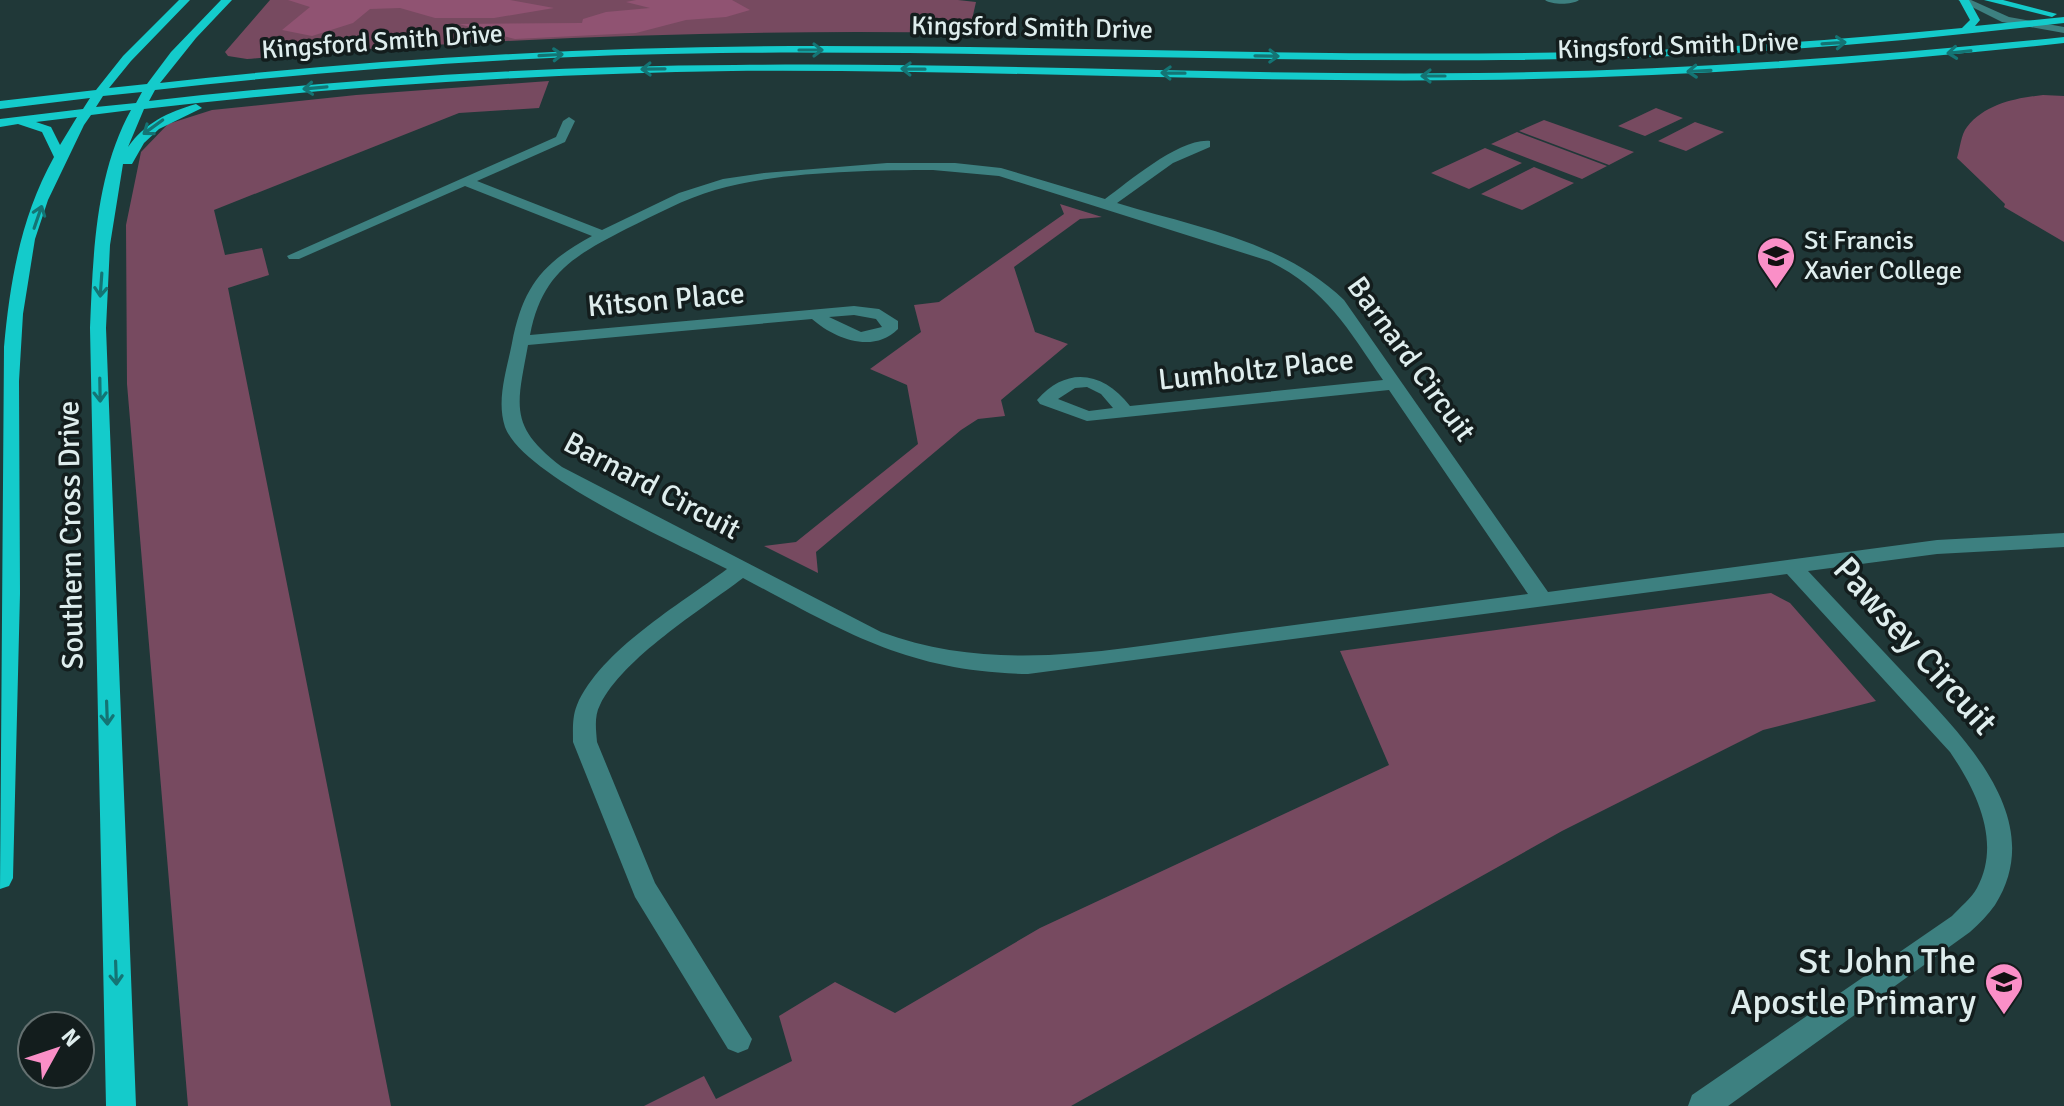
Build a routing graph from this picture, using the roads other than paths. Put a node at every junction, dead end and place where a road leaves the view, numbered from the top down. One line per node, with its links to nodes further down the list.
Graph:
1 (185, 0): 13 (main road, Southern Cross Drive)
2 (227, 0): 14 (main road, Southern Cross Drive)
3 (1550, 0): 4 (street)
4 (1574, 0)
5 (1963, 0): 8 (street); 10 (main road)
6 (1988, 0): 7 (main road); 8 (street)
7 (2064, 17): 8 (main road, Kingsford Smith Drive)
8 (2023, 25): 9 (street); 10 (main road, Kingsford Smith Drive); 12 (street)
9 (2064, 30)
10 (1964, 32): 14 (main road, Kingsford Smith Drive, one-way to 10)
11 (2064, 40): 12 (main road, Kingsford Smith Drive)
12 (2003, 47): 16 (main road, Kingsford Smith Drive, one-way to 16)
13 (111, 73): 15 (main road, Southern Cross Drive); 17 (main road)
14 (151, 86): 15 (main road, Kingsford Smith Drive); 18 (main road, Southern Cross Drive)
15 (97, 93): 17 (main road, Kingsford Smith Drive); 19 (main road, Southern Cross Drive)
16 (253, 93): 18 (main road, Kingsford Smith Drive); 25 (main road, one-way to 25)
17 (0, 104)
18 (141, 104): 19 (main road, Kingsford Smith Drive); 25 (main road, Southern Cross Drive)
19 (86, 111): 21 (main road, Kingsford Smith Drive); 23 (main road, Southern Cross Drive)
20 (569, 121): 24 (street)
21 (3, 122): 23 (main road)
22 (1205, 144): 26 (street)
23 (60, 157): 37 (main road, Southern Cross Drive, one-way to 23)
24 (465, 181): 27 (street); 28 (street)
25 (109, 201): 39 (main road, Southern Cross Drive, one-way to 39)
26 (1107, 204): 27 (street, Barnard Circuit); 31 (street, Barnard Circuit)
27 (604, 236): 30 (street, Barnard Circuit)
28 (294, 256)
29 (816, 314): 30 (street, Kitson Place)
30 (521, 341): 35 (street, Barnard Circuit)
31 (1393, 384): 32 (street, Lumholtz Place); 36 (street, Barnard Circuit)
32 (1125, 412)
33 (2064, 540): 34 (street, Barnard Circuit)
34 (1792, 567): 36 (street, Barnard Circuit); 40 (street, Pawsey Circuit)
35 (742, 568): 36 (street, Barnard Circuit); 38 (street)
36 (1543, 600)
37 (0, 878)
38 (738, 1039)
39 (121, 1106)
40 (1703, 1106)

